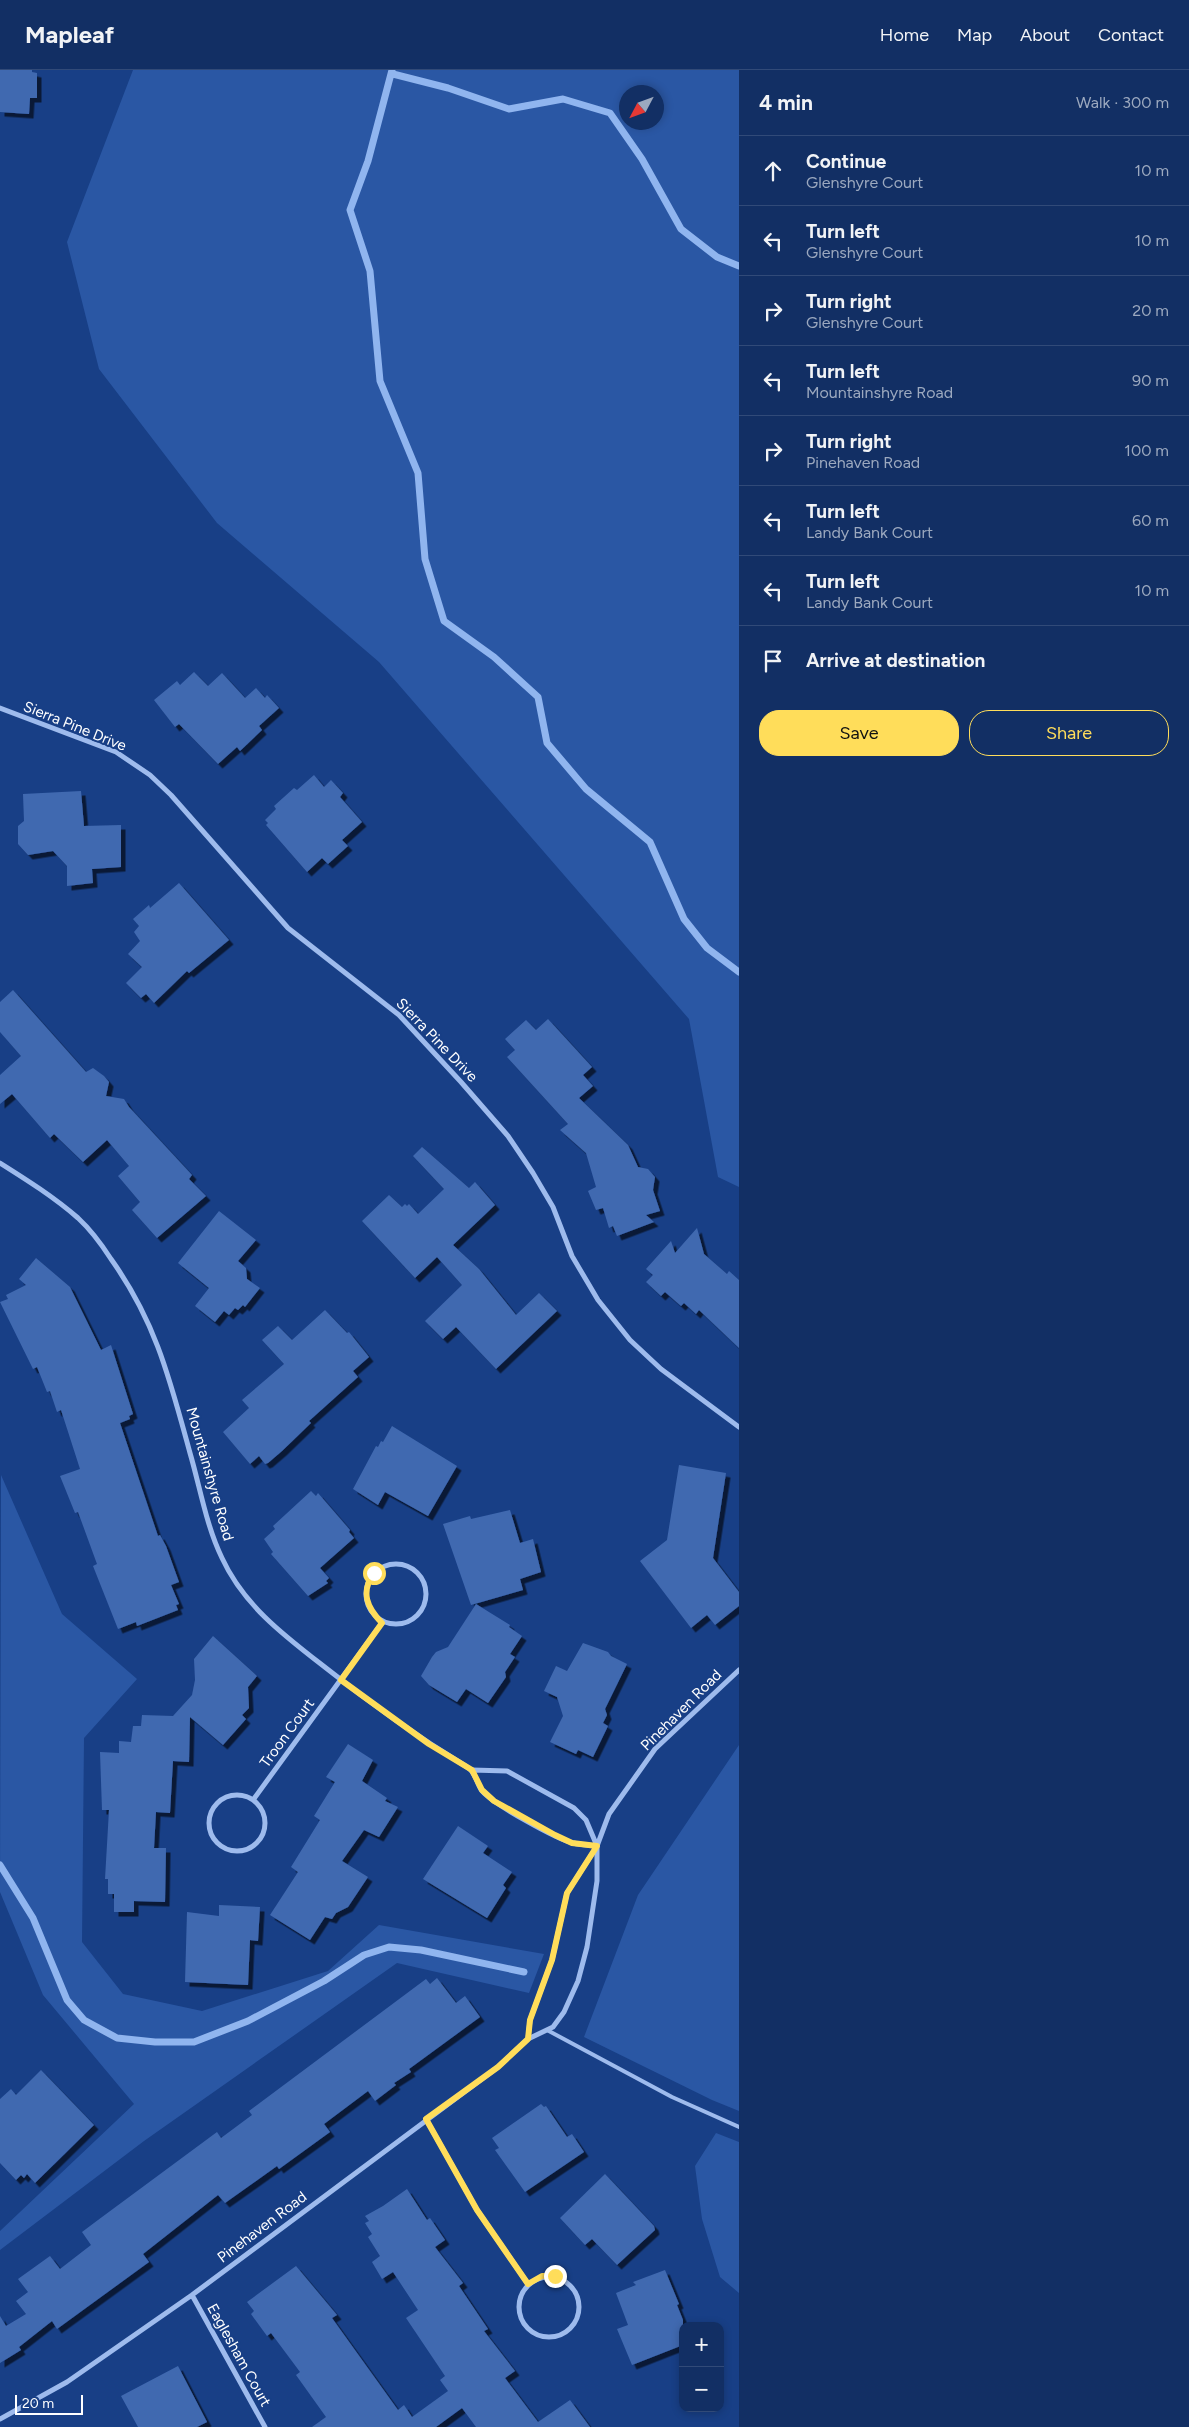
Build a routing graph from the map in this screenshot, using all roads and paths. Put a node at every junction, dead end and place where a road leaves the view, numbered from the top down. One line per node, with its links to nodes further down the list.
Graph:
1 (0, 708): 3 (street, Sierra Pine Drive)
2 (0, 1163): 6 (street, Mountainshyre Road)
3 (739, 1427)
4 (382, 1623): 4 (street); 6 (street, Troon Court)
5 (739, 1670): 9 (street, Pinehaven Road)
6 (341, 1680): 7 (street, Mountainshyre Road); 8 (street, Troon Court)
7 (472, 1770): 9 (street); 9 (street, Mountainshyre Road)
8 (253, 1800): 8 (street)
9 (597, 1846): 10 (street, Pinehaven Road); 11 (street, Pinehaven Road)
10 (547, 2030): 11 (street, Pinehaven Road); 13 (lane)
11 (528, 2039): 12 (street, Pinehaven Road)
12 (426, 2119): 14 (street); 15 (street, Pinehaven Road)
13 (739, 2127)
14 (528, 2284): 14 (street)
15 (192, 2295): 16 (street, Pinehaven Road); 17 (street, Eaglesham Court)
16 (0, 2419)
17 (265, 2427)

